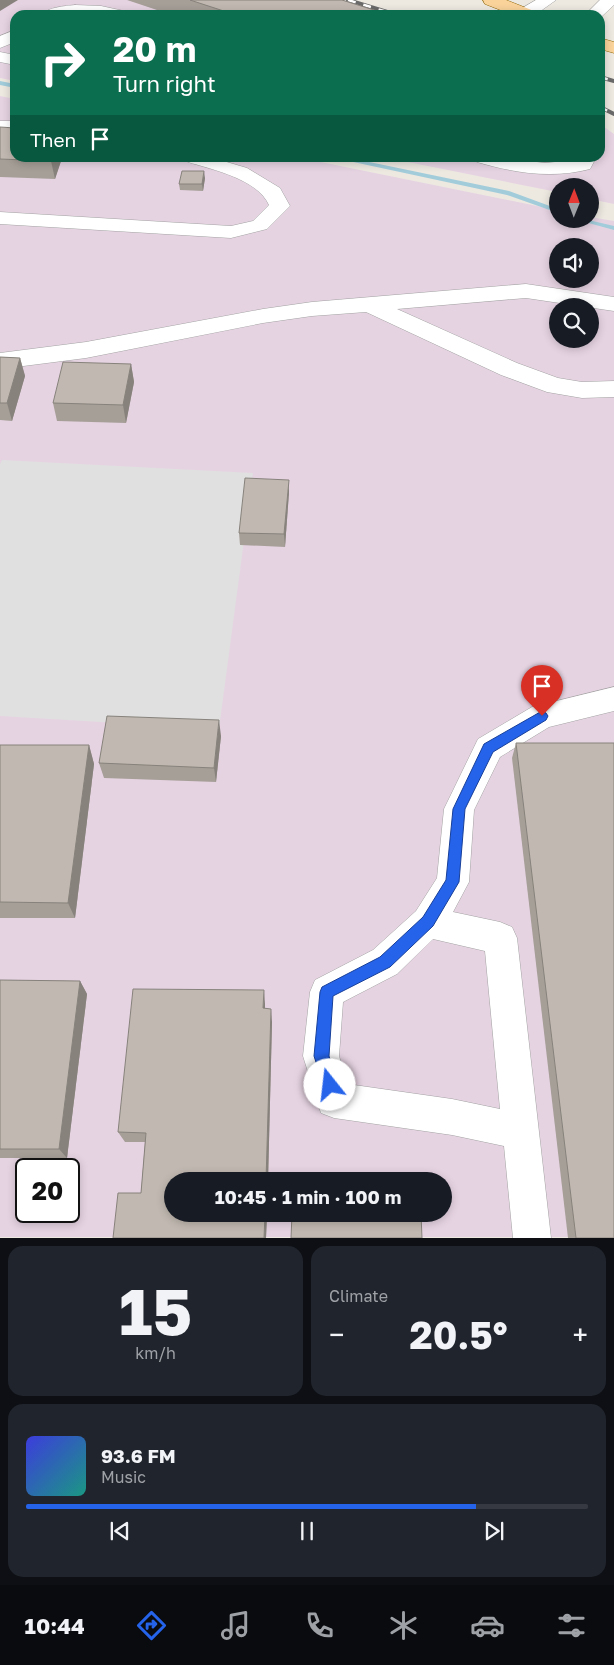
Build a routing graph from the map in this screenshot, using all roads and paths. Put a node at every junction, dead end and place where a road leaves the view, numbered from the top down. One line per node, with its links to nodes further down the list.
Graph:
1 (491, 0): 6 (main road)
2 (548, 0): 7 (lane)
3 (610, 0): 8 (lane)
4 (66, 10): 5 (lane)
5 (92, 10)
6 (517, 10)
7 (533, 10)
8 (599, 10)
9 (207, 162): 12 (lane)
10 (497, 162): 11 (lane)
11 (584, 162)
12 (0, 218)
13 (614, 304): 14 (lane)
14 (368, 305): 15 (lane); 16 (lane)
15 (0, 361)
16 (614, 389)
17 (614, 699): 18 (lane)
18 (428, 922): 19 (lane); 19 (lane)
19 (522, 1132): 20 (lane)
20 (532, 1238)

